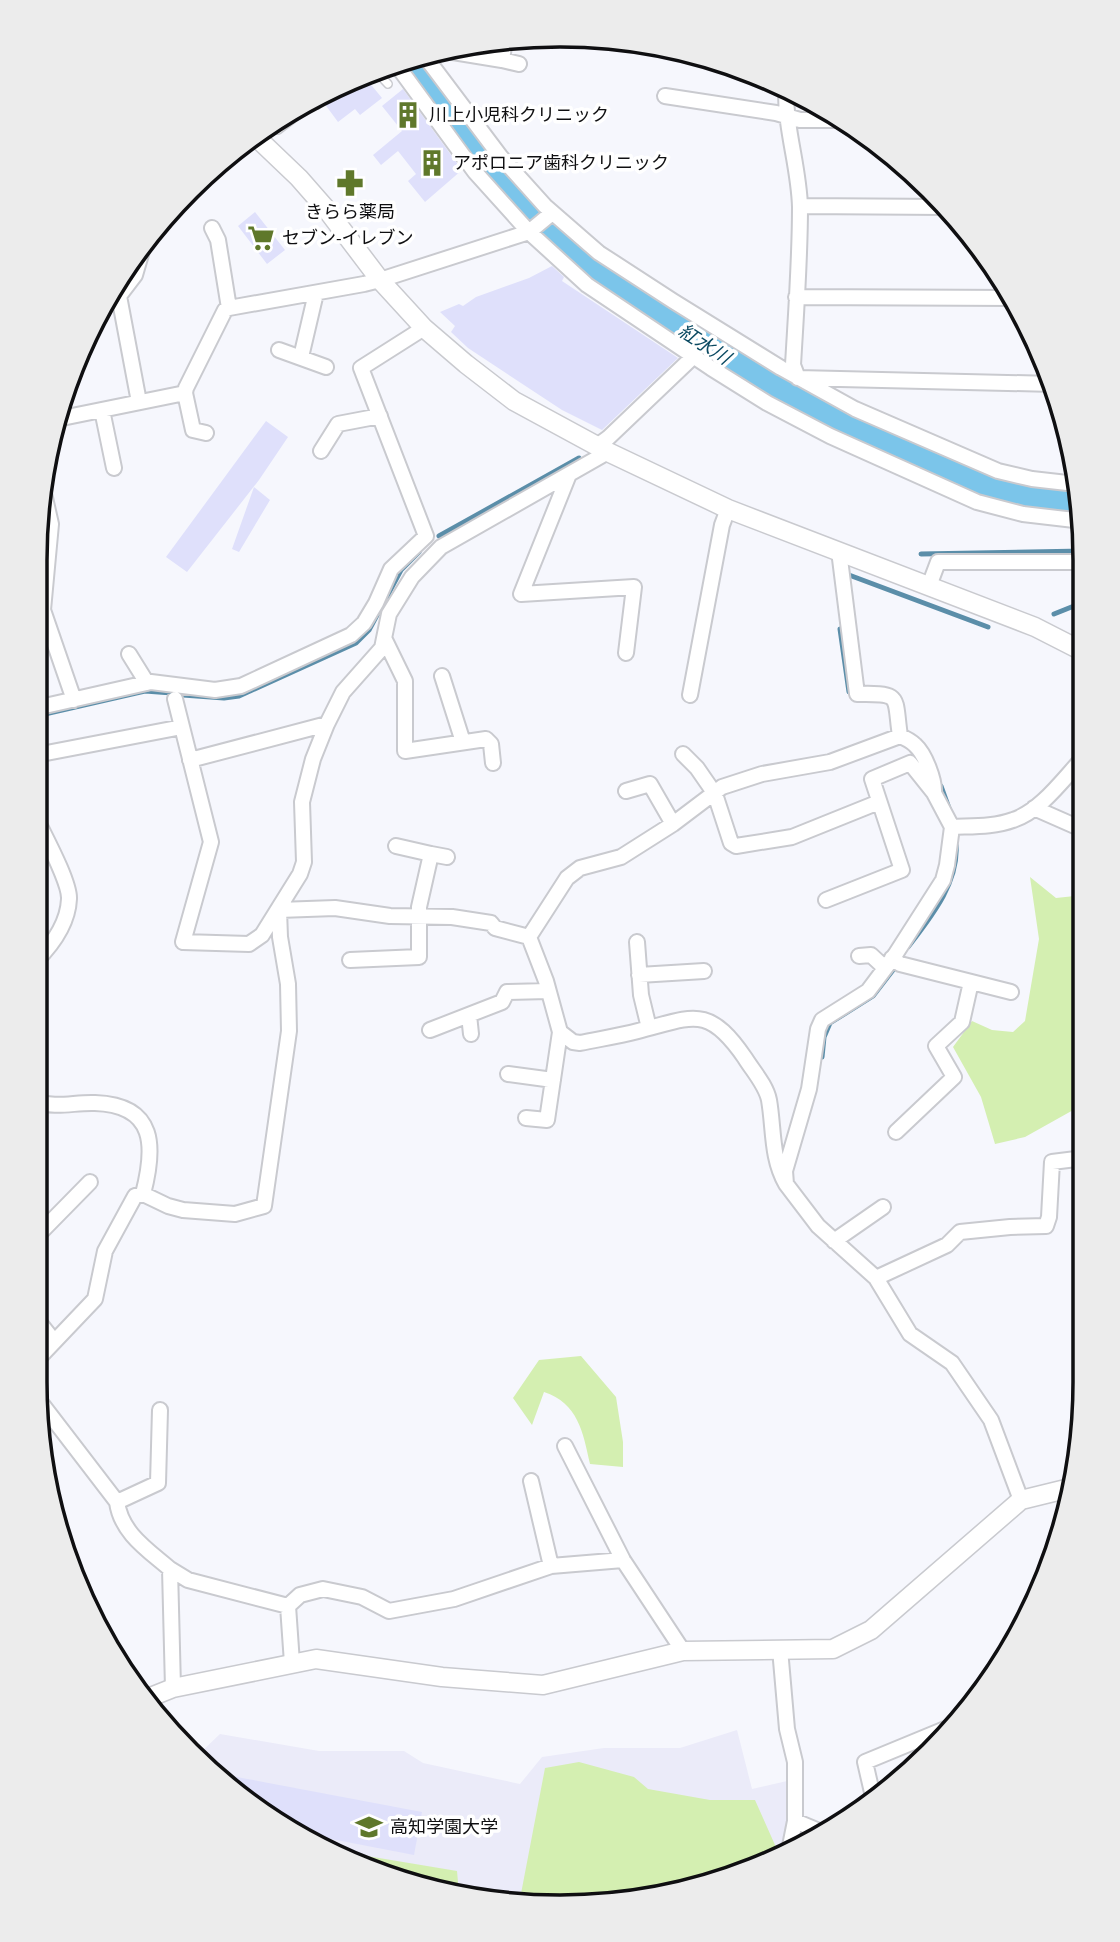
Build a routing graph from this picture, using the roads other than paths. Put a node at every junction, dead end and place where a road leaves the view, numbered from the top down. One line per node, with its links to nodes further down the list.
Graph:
1 (503, 51): 3 (street)
2 (473, 55): 3 (street)
3 (502, 60): 5 (street)
4 (431, 64): 16 (street)
5 (519, 64)
6 (402, 72): 18 (street)
7 (383, 79): 8 (lane)
8 (388, 84)
9 (665, 96): 11 (street)
10 (786, 100): 11 (street)
11 (787, 117): 12 (street); 14 (street)
12 (822, 120)
13 (262, 143): 19 (street)
14 (800, 206): 15 (street); 21 (street)
15 (932, 207)
16 (550, 214): 18 (street); 30 (street)
17 (212, 228): 24 (street)
18 (531, 231): 19 (street); 27 (street)
19 (380, 280): 20 (street); 25 (street)
20 (316, 293): 24 (street); 28 (street)
21 (796, 297): 23 (street); 30 (street)
22 (119, 298): 33 (street)
23 (1000, 298)
24 (229, 307): 32 (street)
25 (424, 328): 35 (street); 38 (street)
26 (279, 350): 28 (street)
27 (694, 356): 38 (street); 44 (street)
28 (301, 358): 29 (street)
29 (326, 367)
30 (798, 378): 31 (street); 42 (street)
31 (1042, 384)
32 (185, 393): 33 (street); 37 (street)
33 (139, 402): 34 (street)
34 (102, 410): 36 (street); 40 (street)
35 (380, 416): 39 (street); 58 (street)
36 (68, 417)
37 (206, 433)
38 (602, 449): 41 (street); 43 (street)
39 (321, 451)
40 (114, 468)
41 (568, 477): 53 (street); 55 (street)
42 (1066, 483)
43 (728, 509): 48 (street); 59 (street)
44 (1071, 519)
45 (49, 520): 46 (street)
46 (51, 533): 47 (street); 50 (street)
47 (48, 534)
48 (839, 551): 51 (street); 65 (street)
49 (1073, 562): 51 (street)
50 (47, 572)
51 (929, 586): 54 (street)
52 (47, 635): 60 (street)
53 (385, 640): 63 (street); 66 (street)
54 (1073, 646)
55 (626, 653)
56 (129, 654): 58 (street)
57 (442, 676): 66 (street)
58 (147, 683): 60 (street)
59 (690, 695)
60 (74, 699): 62 (street)
61 (175, 699): 64 (street)
62 (47, 705)
63 (327, 724): 69 (street); 85 (street)
64 (182, 727): 67 (street); 69 (street)
65 (900, 736): 73 (street); 74 (street)
66 (463, 742): 70 (street)
67 (47, 753)
68 (683, 754): 74 (street)
69 (190, 760): 85 (street)
70 (493, 763)
71 (1073, 768): 76 (street)
72 (626, 791): 77 (street)
73 (934, 793): 75 (street); 79 (street)
74 (715, 794): 75 (street); 77 (street)
75 (879, 802): 84 (street)
76 (1034, 808): 78 (street); 79 (street)
77 (673, 824): 87 (street)
78 (1073, 825)
79 (952, 827): 92 (street)
80 (47, 841): 89 (street)
81 (397, 846): 82 (street)
82 (431, 854): 83 (street); 86 (street)
83 (447, 857)
84 (825, 900)
85 (279, 910): 86 (street); 111 (street)
86 (418, 917): 87 (street); 91 (street)
87 (529, 937): 96 (street)
88 (636, 942): 94 (street)
89 (47, 951)
90 (859, 956): 92 (street)
91 (350, 960)
92 (889, 963): 95 (street); 110 (street)
93 (704, 971): 94 (street)
94 (639, 975): 99 (street)
95 (971, 982): 97 (street); 107 (street)
96 (548, 991): 98 (street); 101 (street)
97 (1011, 992)
98 (469, 1015): 100 (street); 102 (street)
99 (649, 1028): 101 (street); 110 (street)
100 (430, 1030)
101 (560, 1032): 104 (street)
102 (471, 1034)
103 (508, 1074): 104 (street)
104 (554, 1080): 106 (street)
105 (47, 1104): 111 (street)
106 (526, 1118)
107 (896, 1132)
108 (1073, 1159): 115 (street)
109 (90, 1182): 113 (street)
110 (786, 1184): 114 (street)
111 (143, 1194): 117 (street)
112 (883, 1207): 114 (street)
113 (47, 1226)
114 (834, 1241): 115 (street)
115 (876, 1278): 124 (street)
116 (47, 1332): 117 (street)
117 (54, 1341): 118 (street)
118 (47, 1349)
119 (160, 1410): 125 (street)
120 (48, 1412): 125 (street)
121 (565, 1446): 126 (street)
122 (531, 1481): 127 (street)
123 (1061, 1490): 124 (street)
124 (1021, 1500): 130 (street)
125 (117, 1502): 128 (street)
126 (623, 1560): 127 (street); 131 (street)
127 (551, 1566): 129 (street)
128 (170, 1569): 129 (street); 133 (street)
129 (288, 1606): 132 (street)
130 (780, 1649): 131 (street); 137 (street)
131 (683, 1651): 132 (street)
132 (292, 1663): 133 (street)
133 (173, 1688): 134 (street)
134 (154, 1696)
135 (933, 1734): 136 (street)
136 (871, 1789)
137 (794, 1821): 138 (street); 139 (street)
138 (812, 1828)
139 (791, 1840)

